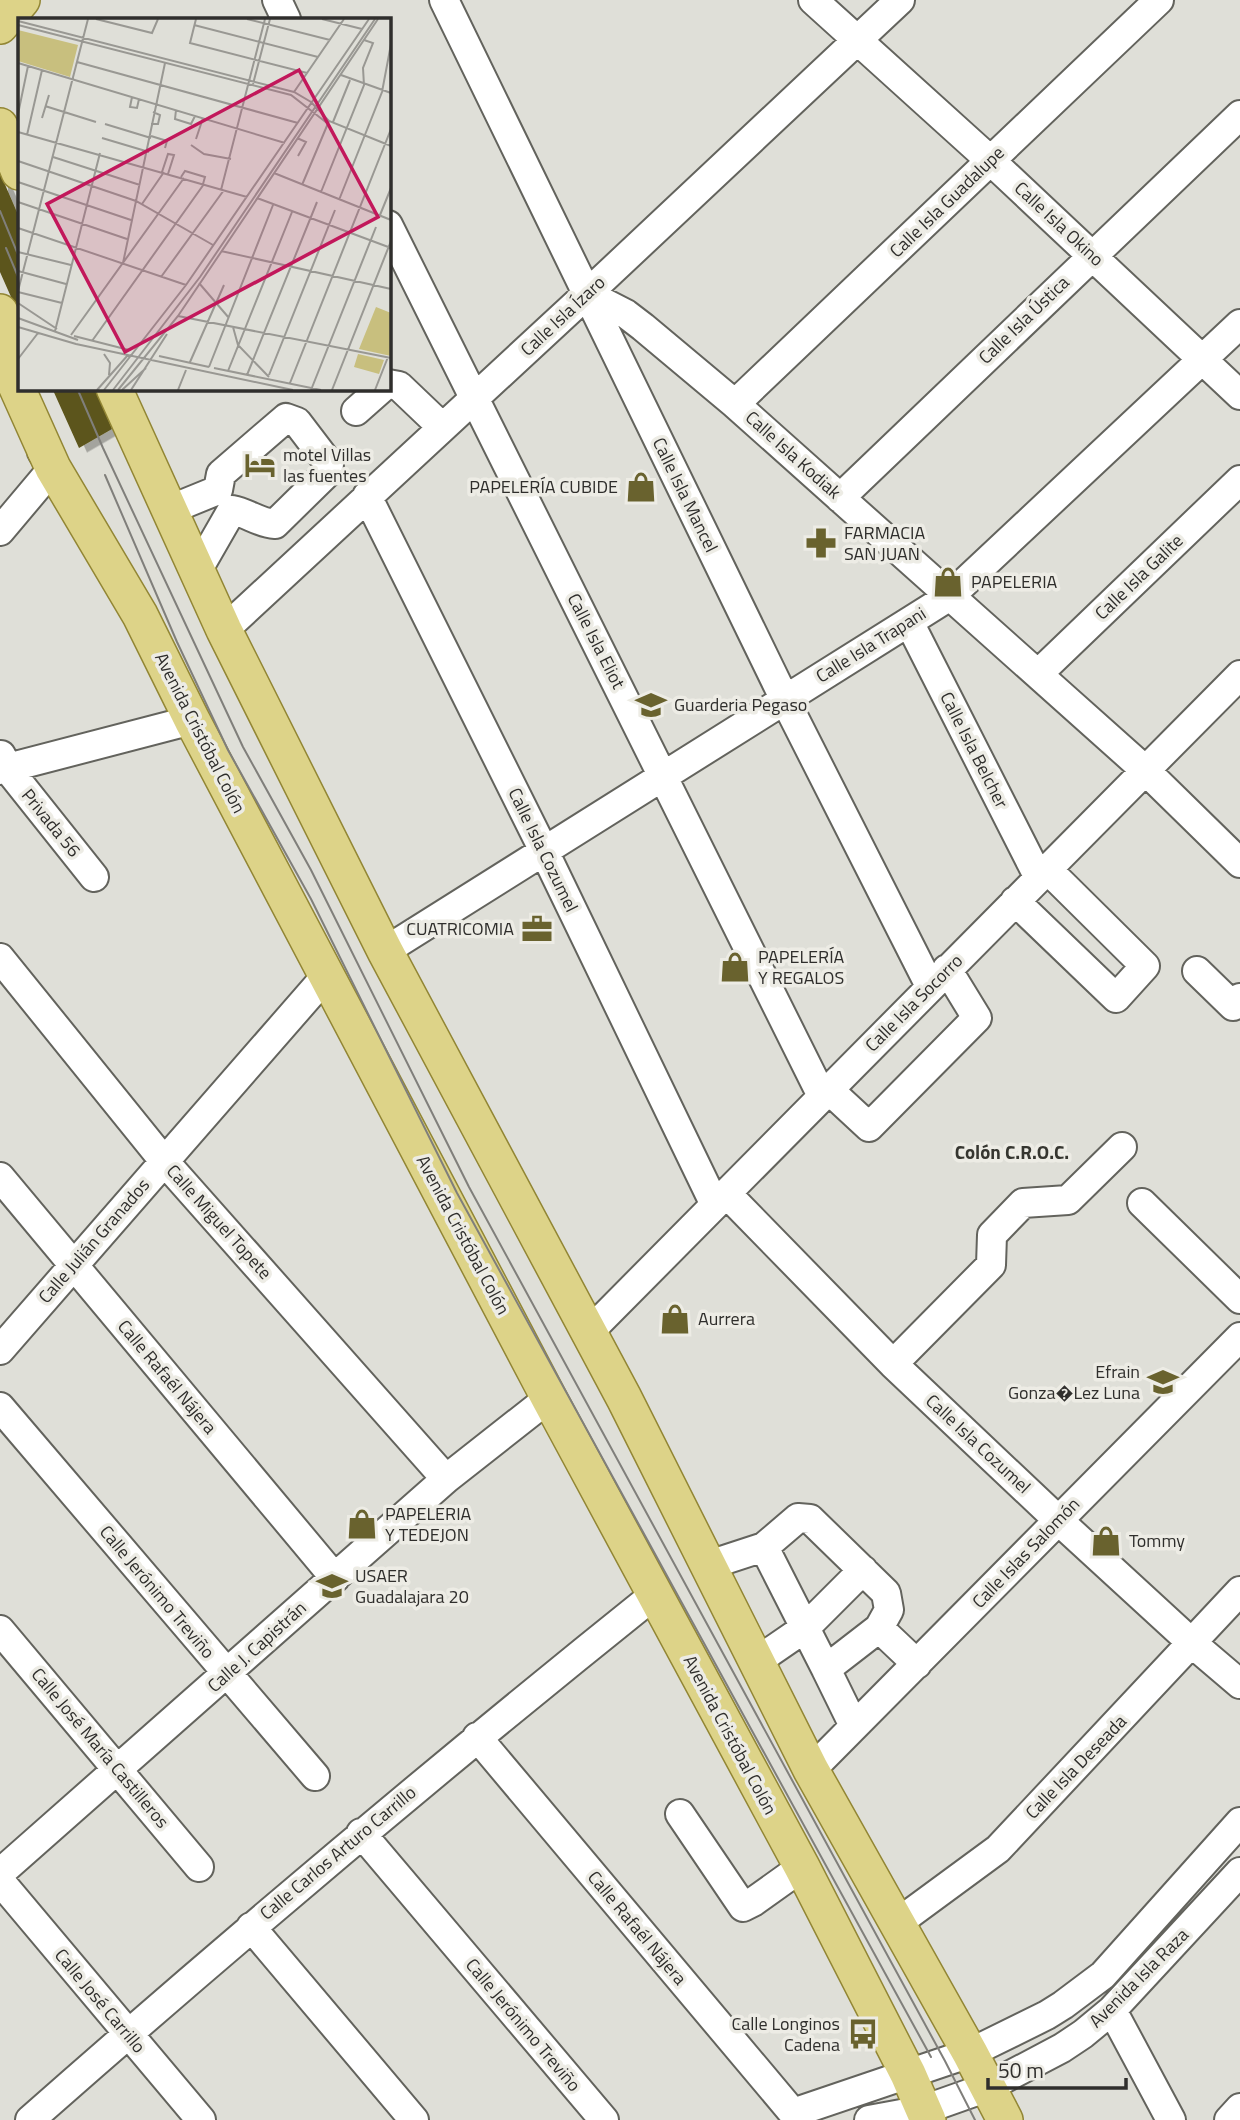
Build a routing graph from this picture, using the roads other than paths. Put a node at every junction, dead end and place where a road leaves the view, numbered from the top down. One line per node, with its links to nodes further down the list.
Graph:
1 (22, 0): 8 (main road)
2 (277, 0): 7 (street)
3 (444, 0): 16 (street, Calle Isla Mancel)
4 (813, 0): 9 (street, Calle Isla Okino)
5 (900, 0): 9 (street, Calle Isla Ízaro)
6 (1159, 0): 12 (street, Calle Isla Guadalupe)
7 (286, 18)
8 (0, 26)
9 (857, 40): 12 (street, Calle Isla Okino); 16 (street, Calle Isla Ízaro)
10 (1240, 115): 15 (street, Calle Isla Ústica)
11 (0, 126): 13 (main road)
12 (990, 161): 15 (street, Calle Isla Okino); 31 (street, Calle Isla Guadalupe)
13 (18, 170)
14 (390, 229): 30 (street, Calle Isla Eliot)
15 (1092, 255): 21 (street, Calle Isla Okino); 37 (street, Calle Isla Ústica)
16 (587, 294): 30 (street, Calle Isla Ízaro); 31 (street, Calle Isla Kodiak); 46 (street, Calle Isla Mancel)
17 (0, 312): 20 (main road)
18 (1240, 324): 21 (street, Calle Isla Trapani)
19 (0, 349): 22 (main road)
20 (18, 350)
21 (1202, 360): 29 (street, Calle Isla Okino); 41 (street, Calle Isla Trapani)
22 (18, 383)
23 (0, 384): 34 (street)
24 (390, 384): 33 (street)
25 (22, 390): 34 (main road)
26 (38, 390): 34 (main road)
27 (115, 390): 38 (main road)
28 (380, 390): 32 (street)
29 (1240, 395)
30 (474, 398): 33 (street, Calle Isla Ízaro); 50 (street, Calle Isla Eliot)
31 (735, 404): 37 (street, Calle Isla Kodiak)
32 (356, 411)
33 (442, 428): 36 (street, Calle Isla Ízaro)
34 (62, 465): 39 (street); 47 (main road, Avenida Cristóbal Colón)
35 (1240, 480): 44 (street, Calle Isla Galite)
36 (367, 496): 43 (street, Calle Isla Ízaro); 52 (street, Calle Isla Cozumel)
37 (840, 498): 41 (street, Calle Isla Kodiak)
38 (169, 510): 40 (main road); 40 (street)
39 (0, 531)
40 (197, 571): 43 (main road)
41 (950, 596): 42 (street, Calle Isla Trapani); 44 (street, Calle Isla Kodiak)
42 (909, 622): 46 (street, Calle Isla Trapani); 53 (street, Calle Isla Belcher)
43 (224, 630): 56 (main road)
44 (1038, 674): 49 (street, Calle Isla Kodiak)
45 (1240, 676): 49 (street, Calle Isla Socorro)
46 (785, 700): 50 (street, Calle Isla Trapani); 60 (street, Calle Isla Mancel)
47 (192, 720): 48 (street); 59 (main road, Avenida Cristóbal Colón)
48 (3, 764): 54 (street, Privada 56)
49 (1145, 770): 51 (street, Calle Isla Kodiak); 53 (street, Calle Isla Socorro)
50 (664, 775): 52 (street, Calle Isla Trapani); 62 (street, Calle Isla Eliot)
51 (1236, 850)
52 (544, 851): 56 (street, Calle Isla Trapani); 66 (street, Calle Isla Cozumel)
53 (1043, 873): 55 (street, Calle Isla Socorro); 55 (street, Calle Isla Belcher)
54 (94, 877)
55 (1015, 901): 60 (street, Calle Isla Socorro)
56 (385, 951): 70 (main road)
57 (0, 958): 64 (street, Calle Miguel Topete)
58 (1197, 971): 61 (street)
59 (327, 975): 64 (street, Calle Julián Granados); 74 (main road, Avenida Cristóbal Colón)
60 (939, 978): 62 (street, Calle Isla Socorro); 62 (street, Calle Isla Mancel)
61 (1240, 999)
62 (825, 1093): 66 (street, Calle Isla Socorro)
63 (1122, 1147): 73 (street)
64 (164, 1161): 68 (street, Calle Julián Granados); 76 (street, Calle Miguel Topete)
65 (0, 1177): 68 (street, Calle Rafaél Nájera)
66 (721, 1199): 70 (street, Calle Isla Socorro); 73 (street, Calle Isla Cozumel)
67 (1142, 1203): 69 (street)
68 (74, 1265): 72 (street, Calle Julián Granados); 81 (street, Calle Rafaél Nájera)
69 (1240, 1299)
70 (589, 1332): 79 (main road)
71 (1240, 1336): 77 (street, Calle Islas Salomón)
72 (0, 1350)
73 (892, 1364): 77 (street, Calle Isla Cozumel)
74 (549, 1398): 76 (street, Calle J. Capistrán); 83 (main road, Avenida Cristóbal Colón)
75 (0, 1407): 91 (street, Calle Jerónimo Treviño)
76 (446, 1479): 81 (street, Calle J. Capistrán)
77 (1058, 1520): 87 (street, Calle Isla Cozumel); 89 (street, Calle Islas Salomón)
78 (764, 1547): 79 (street); 80 (street); 84 (street)
79 (709, 1565): 88 (main road)
80 (863, 1570): 84 (street); 85 (street)
81 (335, 1578): 91 (street, Calle J. Capistrán)
82 (1240, 1591): 87 (street, Calle Isla Deseada)
83 (654, 1595): 94 (street, Calle Carlos Arturo Carrillo); 102 (main road, Avenida Cristóbal Colón)
84 (805, 1628): 88 (street); 90 (street)
85 (879, 1628): 89 (street); 90 (street)
86 (0, 1630): 95 (street, Calle José María Castilleros)
87 (1193, 1644): 92 (street, Calle Isla Cozumel); 106 (street, Calle Isla Deseada)
88 (757, 1661): 96 (main road)
89 (917, 1664): 93 (street, Calle Islas Salomón)
90 (826, 1669): 93 (street)
91 (226, 1674): 95 (street, Calle J. Capistrán); 97 (street, Calle Jerónimo Treviño)
92 (1240, 1684)
93 (854, 1726): 96 (street, Calle Islas Salomón)
94 (477, 1737): 100 (street, Calle Carlos Arturo Carrillo); 115 (street, Calle Rafaél Nájera)
95 (118, 1770): 101 (street, Calle José María Castilleros); 104 (street, Calle J. Capistrán)
96 (811, 1770): 106 (main road)
97 (315, 1776)
98 (680, 1814): 102 (street)
99 (1240, 1822): 110 (street, Avenida Isla Raza)
100 (361, 1833): 107 (street, Calle Carlos Arturo Carrillo); 120 (street, Calle Jerónimo Treviño)
101 (199, 1867)
102 (802, 1867): 111 (main road, Avenida Cristóbal Colón)
103 (1240, 1872): 108 (street, Avenida Isla Raza)
104 (0, 1873)
105 (0, 1881): 109 (street, Calle José Carrillo)
106 (896, 1924): 110 (main road)
107 (251, 1927): 109 (street, Calle Carlos Arturo Carrillo); 119 (street)
108 (1112, 2010): 112 (street, Avenida Isla Raza); 122 (street)
109 (127, 2034): 117 (street, Calle Carlos Arturo Carrillo); 118 (street, Calle José Carrillo)
110 (970, 2053): 111 (street, Avenida Isla Raza); 112 (main road)
111 (908, 2074): 114 (main road, Avenida Cristóbal Colón); 115 (street)
112 (988, 2087): 114 (street, Avenida Isla Raza); 121 (main road)
113 (1240, 2108): 123 (street)
114 (925, 2115): 116 (street)
115 (794, 2117)
116 (878, 2119)
117 (30, 2120)
118 (201, 2120)
119 (414, 2120)
120 (604, 2120)
121 (1004, 2120)
122 (1171, 2120)
123 (1229, 2120)

